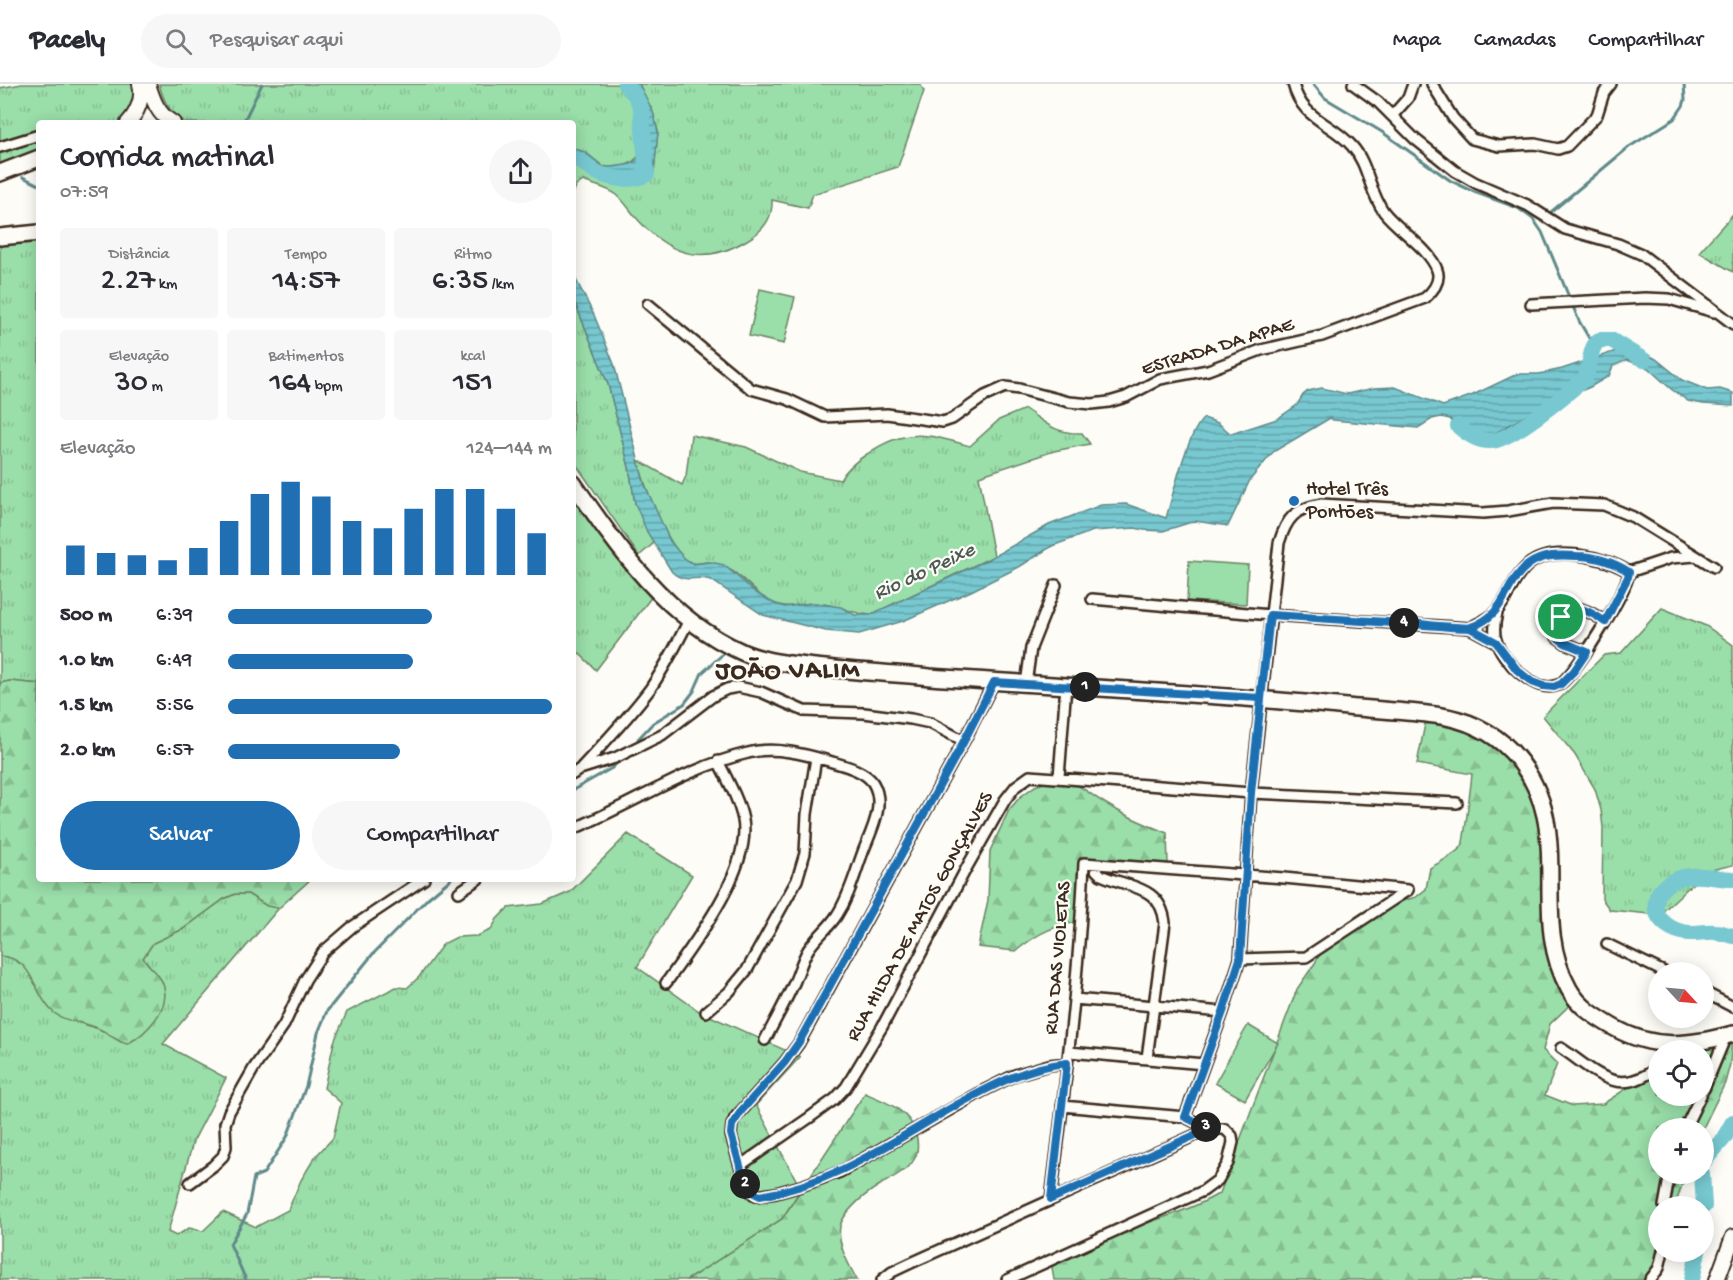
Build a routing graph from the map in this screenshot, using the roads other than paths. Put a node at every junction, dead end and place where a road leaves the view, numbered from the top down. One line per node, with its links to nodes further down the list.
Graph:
1 (140, 84): 9 (main road)
2 (147, 84): 10 (main road)
3 (1293, 84): 17 (street, ESTRADA DA APAE)
4 (1353, 84): 8 (street)
5 (1413, 84): 8 (street)
6 (1432, 84): 7 (street)
7 (1611, 84)
8 (1392, 117): 19 (street)
9 (130, 120)
10 (168, 120)
11 (36, 136): 12 (street)
12 (0, 147)
13 (36, 159): 14 (main road)
14 (0, 173)
15 (36, 233): 16 (main road)
16 (3, 236)
17 (648, 304)
18 (1531, 304): 19 (street)
19 (1722, 314): 20 (street)
20 (1733, 324)
21 (576, 487): 29 (main road)
22 (1695, 556): 23 (street); 24 (street); 28 (street)
23 (1714, 567)
24 (1629, 572): 27 (street); 30 (street)
25 (1056, 585): 35 (street)
26 (1092, 599): 28 (street)
27 (1497, 613): 31 (street); 32 (street)
28 (1270, 615): 31 (street); 37 (street)
29 (689, 620): 34 (main road); 41 (street)
30 (1605, 622): 33 (street); 33 (street)
31 (1470, 628): 32 (street)
32 (1496, 642): 33 (street)
33 (1587, 652)
34 (994, 682): 35 (main road); 38 (street)
35 (1026, 684): 36 (main road)
36 (1066, 685): 37 (main road); 42 (street)
37 (1260, 698): 43 (street); 64 (main road)
38 (964, 741): 41 (street); 75 (street)
39 (816, 758): 40 (street); 59 (street); 62 (street)
40 (718, 761): 45 (street); 54 (street)
41 (577, 771)
42 (1059, 777): 43 (street, RUA HILDA DE MATOS GONÇALVES); 75 (street, RUA HILDA DE MATOS GONÇALVES)
43 (1251, 793): 44 (street, RUA HILDA DE MATOS GONÇALVES); 47 (street)
44 (1457, 803)
45 (576, 828)
46 (1095, 864): 47 (street); 56 (street, RUA DAS VIOLETAS); 57 (street)
47 (1245, 875): 52 (street); 52 (street)
48 (420, 882): 76 (street)
49 (474, 882): 50 (street)
50 (459, 892)
51 (1608, 944): 53 (street)
52 (1240, 959): 60 (street)
53 (1648, 964)
54 (666, 983)
55 (1714, 997): 58 (street)
56 (1074, 999): 57 (street); 66 (street, RUA DAS VIOLETAS)
57 (1153, 1006): 60 (street); 67 (street)
58 (1733, 1007)
59 (706, 1012)
60 (1223, 1012): 69 (street)
61 (1730, 1035): 63 (main road); 70 (street)
62 (765, 1040)
63 (1708, 1040)
64 (1648, 1042)
65 (1562, 1048): 71 (street)
66 (1069, 1052): 67 (street); 68 (street, RUA DAS VIOLETAS)
67 (1147, 1058): 69 (street)
68 (1067, 1063): 72 (street, RUA DAS VIOLETAS); 75 (street)
69 (1204, 1064): 73 (street)
70 (1714, 1068)
71 (1648, 1073)
72 (1062, 1106): 73 (street); 77 (street, RUA DAS VIOLETAS)
73 (1185, 1117): 74 (street)
74 (1209, 1129): 77 (street); 81 (street)
75 (741, 1165)
76 (190, 1183)
77 (1051, 1199): 80 (street)
78 (1733, 1237): 83 (main road)
79 (1660, 1262): 82 (street)
80 (882, 1280)
81 (1007, 1280)
82 (1650, 1280)
83 (1717, 1280)

